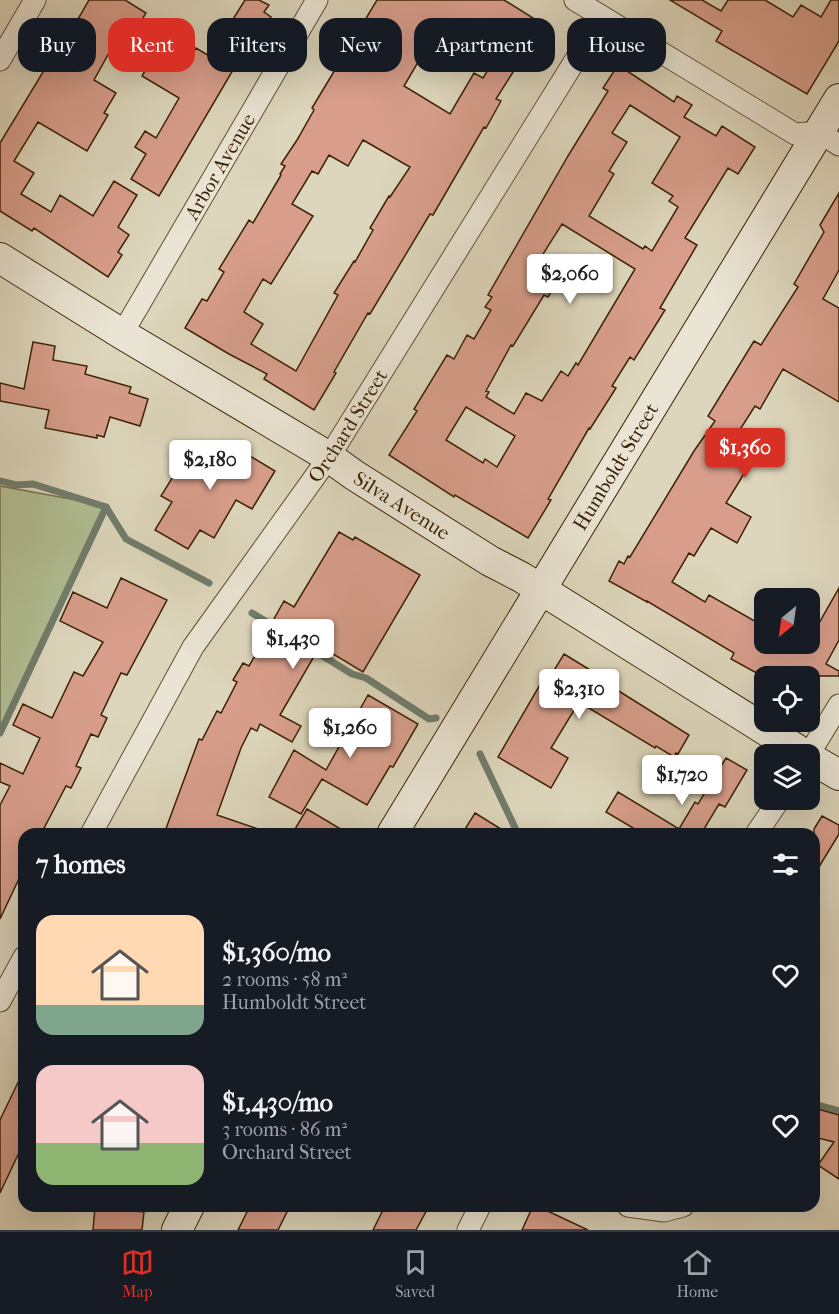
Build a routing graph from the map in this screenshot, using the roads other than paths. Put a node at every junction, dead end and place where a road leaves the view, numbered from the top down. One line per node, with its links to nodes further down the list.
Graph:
1 (35, 0): 5 (street)
2 (317, 0): 9 (street, Arbor Avenue)
3 (575, 0): 4 (street)
4 (602, 17): 7 (street); 10 (street, Orchard Street)
5 (0, 60)
6 (839, 99): 7 (street, Humboldt Street)
7 (829, 138): 11 (street, Humboldt Street)
8 (0, 258): 9 (street, Silva Avenue)
9 (122, 334): 10 (street, Silva Avenue)
10 (329, 457): 11 (street, Silva Avenue); 18 (street, Orchard Street)
11 (540, 589): 13 (street, Silva Avenue); 19 (street, Humboldt Street)
12 (839, 705): 14 (street)
13 (788, 744)
14 (816, 744)
15 (820, 763): 16 (street)
16 (839, 775)
17 (772, 810): 20 (street)
18 (94, 828)
19 (396, 828)
20 (760, 828)
21 (18, 968): 22 (street)
22 (0, 1001)
23 (186, 1212): 25 (street)
24 (477, 1212): 26 (street)
25 (177, 1230)
26 (468, 1230)

